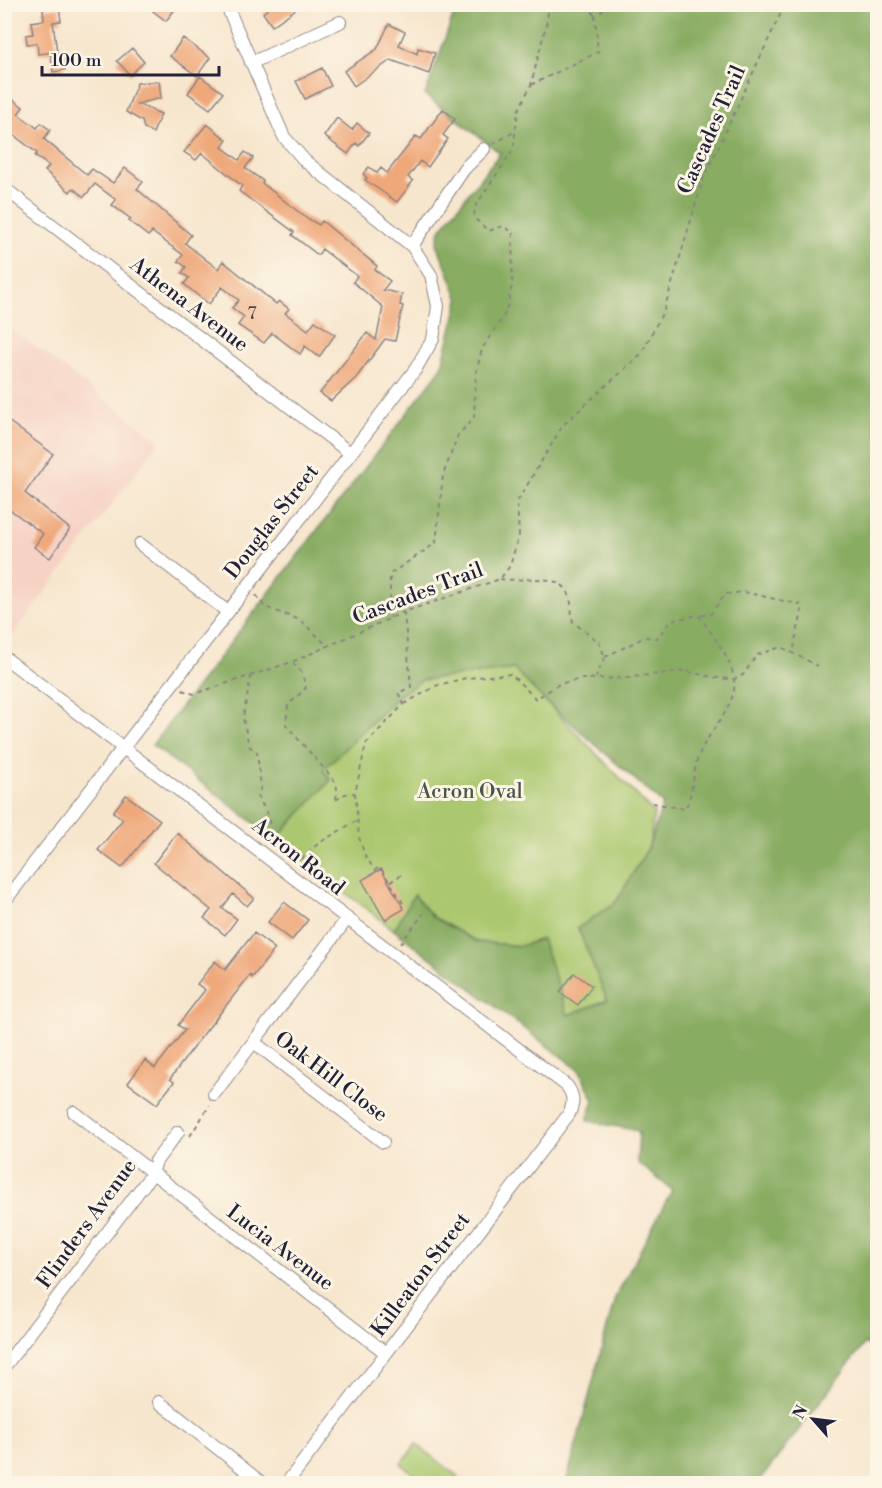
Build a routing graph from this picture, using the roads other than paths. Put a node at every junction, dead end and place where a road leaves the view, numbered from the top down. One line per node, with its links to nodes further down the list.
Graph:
1 (226, 4): 3 (street, Douglas Street)
2 (340, 22): 3 (street)
3 (251, 63): 6 (street, Douglas Street)
4 (484, 149): 6 (street)
5 (4, 188): 7 (street, Athena Avenue)
6 (412, 246): 7 (street, Douglas Street)
7 (350, 453): 9 (street, Douglas Street)
8 (140, 544): 9 (street)
9 (228, 612): 11 (street, Douglas Street)
10 (4, 657): 11 (street, Acron Road)
11 (124, 747): 12 (street, Douglas Street); 13 (street, Acron Road)
12 (4, 902)
13 (347, 919): 14 (street); 15 (street, Acron Road)
14 (255, 1043): 16 (street); 19 (street, Oak Hill Close)
15 (567, 1086): 21 (street, Killeaton Street)
16 (214, 1094)
17 (74, 1112): 20 (street, Lucia Avenue)
18 (177, 1132): 20 (street, Flinders Avenue)
19 (383, 1142)
20 (152, 1174): 21 (street, Lucia Avenue); 22 (street, Flinders Avenue)
21 (386, 1353): 25 (street, Killeaton Street)
22 (4, 1367)
23 (159, 1402): 24 (street)
24 (262, 1484)
25 (286, 1484)

